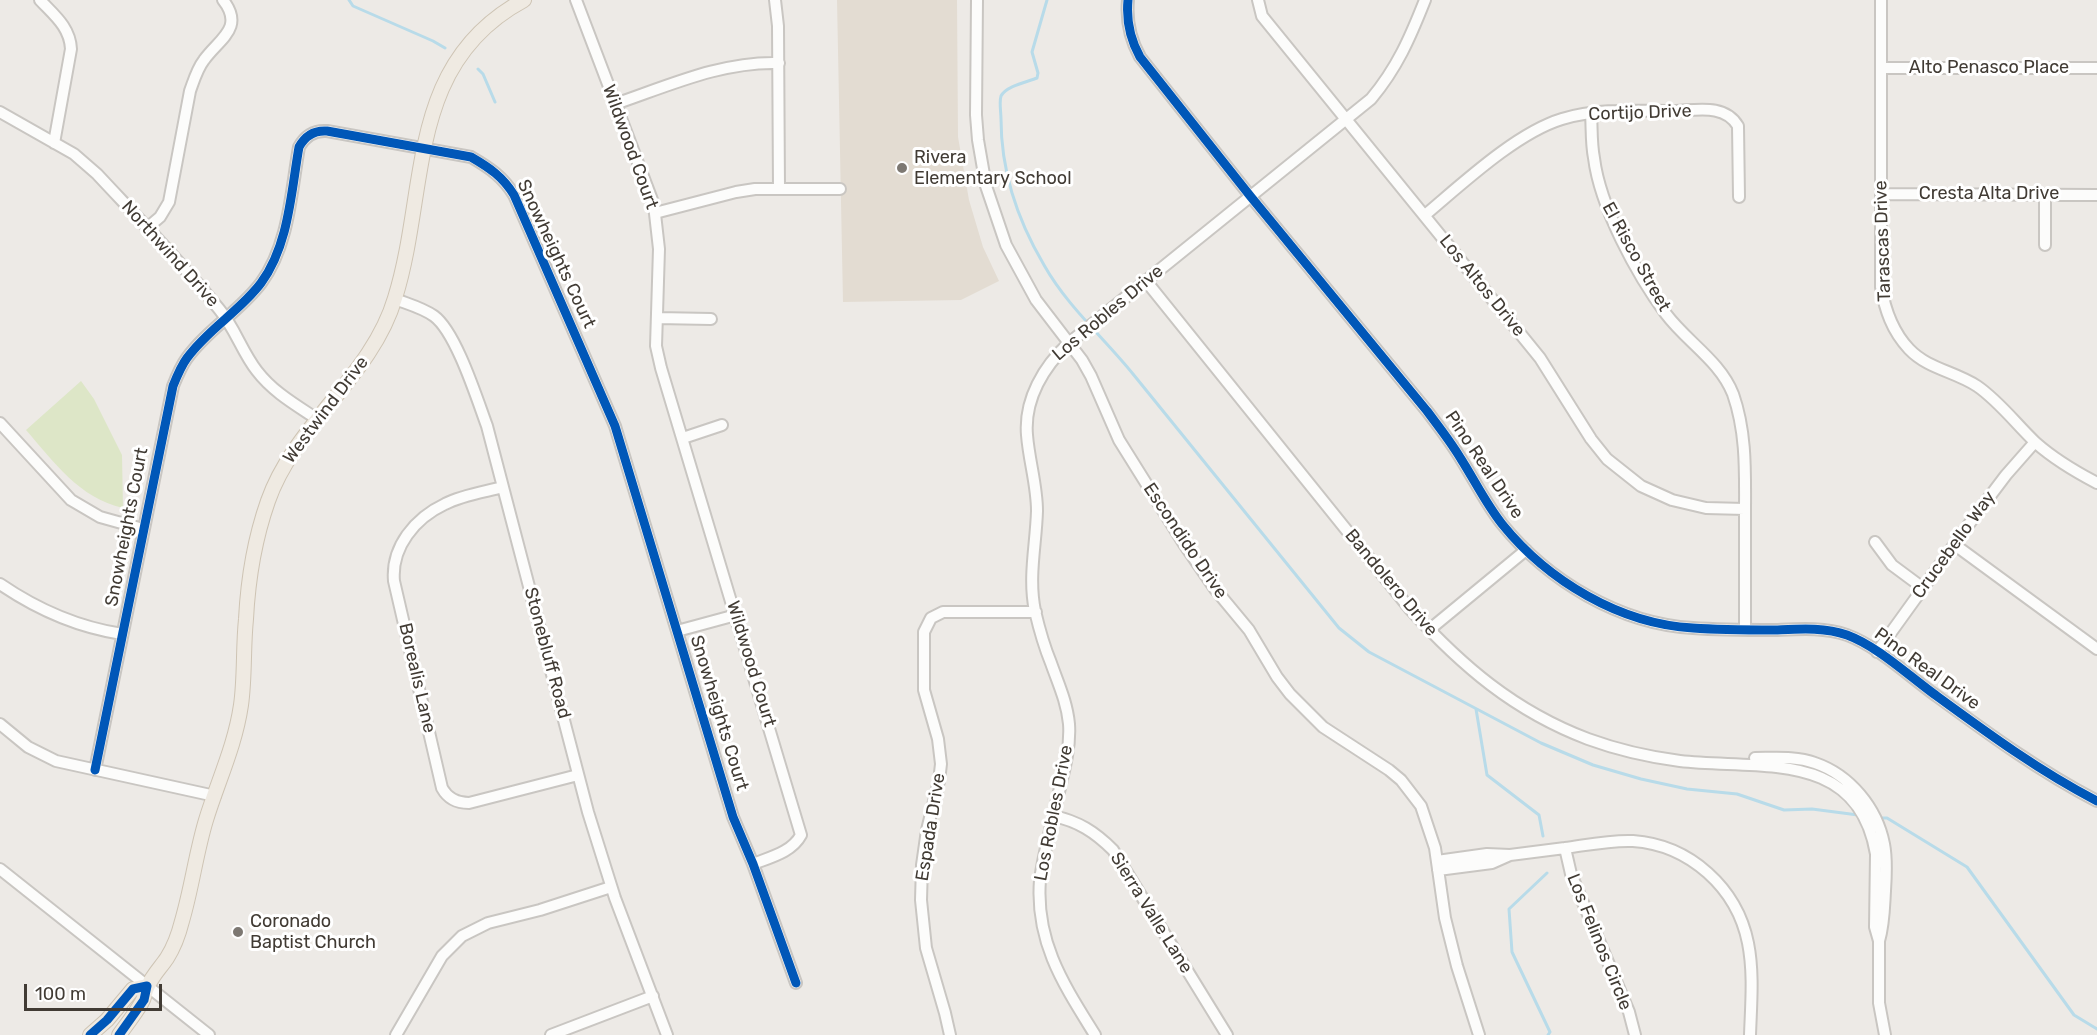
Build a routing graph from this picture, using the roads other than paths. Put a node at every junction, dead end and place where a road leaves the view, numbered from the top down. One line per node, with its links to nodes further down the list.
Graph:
1 (40, 0): 18 (street)
2 (223, 0): 29 (street)
3 (576, 0): 14 (street, Wildwood Court)
4 (775, 0): 11 (street)
5 (977, 0): 36 (street, Escondido Drive)
6 (1128, 0): 25 (street, Pino Real Drive)
7 (1258, 0): 17 (street, Los Altos Drive)
8 (1425, 0): 17 (street, Los Robles Drive)
9 (1881, 0): 12 (street, Tarascas Drive)
10 (520, 1): 19 (main road, Westwind Drive)
11 (779, 63): 14 (street); 20 (street)
12 (1882, 68): 13 (street, Alto Penasco Place); 22 (street, Tarascas Drive)
13 (2097, 68)
14 (615, 104): 27 (street, Wildwood Court)
15 (0, 112): 18 (street, Northwind Drive)
16 (1591, 113): 26 (street, Cortijo Drive); 28 (street, Cortijo Drive); 44 (street, El Risco Street)
17 (1346, 120): 25 (street, Los Robles Drive); 28 (street, Los Altos Drive)
18 (54, 143): 29 (street, Northwind Drive)
19 (424, 149): 32 (main road, Westwind Drive); 33 (street, Snowheights Court); 55 (street, Snowheights Court)
20 (779, 189): 21 (street); 27 (street)
21 (840, 189)
22 (1881, 194): 23 (street, Cresta Alta Drive); 41 (street, Tarascas Drive)
23 (2045, 195): 24 (street, Cresta Alta Drive); 30 (street)
24 (2097, 195)
25 (1251, 197): 31 (street, Los Robles Drive); 48 (street, Pino Real Drive)
26 (1739, 197)
27 (655, 213): 34 (street, Wildwood Court)
28 (1425, 215): 44 (street, Los Altos Drive)
29 (147, 228): 33 (street, Northwind Drive)
30 (2045, 245)
31 (1146, 281): 36 (street, Los Robles Drive); 53 (street, Bandolero Drive)
32 (395, 299): 37 (main road, Westwind Drive); 43 (street, Stonebluff Road)
33 (226, 318): 37 (street, Northwind Drive); 45 (street, Snowheights Court)
34 (657, 318): 35 (street); 40 (street, Wildwood Court)
35 (711, 319)
36 (1069, 342): 51 (street, Los Robles Drive); 68 (street, Escondido Drive)
37 (317, 419): 63 (main road, Westwind Drive)
38 (0, 423): 45 (street)
39 (722, 425): 40 (street)
40 (682, 438): 52 (street, Wildwood Court)
41 (2035, 442): 42 (street, Tarascas Drive); 47 (street, Crucebello Way)
42 (2097, 483)
43 (503, 487): 62 (street, Stonebluff Road); 62 (street, Borealis Lane)
44 (1745, 509): 54 (street, El Risco Street)
45 (143, 529): 56 (street, Snowheights Court)
46 (1875, 542): 50 (street)
47 (1955, 545): 50 (street, Crucebello Way); 57 (street)
48 (1526, 550): 53 (street); 54 (street, Pino Real Drive)
49 (0, 584): 56 (street)
50 (1923, 588): 58 (street, Crucebello Way)
51 (1036, 612): 65 (street, Los Robles Drive); 81 (street, Espada Drive)
52 (736, 615): 55 (street); 67 (street, Wildwood Court)
53 (1429, 630): 60 (street, Bandolero Drive)
54 (1745, 630): 58 (street, Pino Real Drive)
55 (677, 631): 67 (street, Snowheights Court)
56 (122, 634): 61 (street, Snowheights Court)
57 (2097, 649)
58 (1877, 652): 64 (street, Pino Real Drive)
59 (0, 724): 61 (street)
60 (1804, 765): 71 (street, Bandolero Drive); 71 (street, Bandolero Drive)
61 (94, 770): 63 (street)
62 (578, 775): 70 (street, Stonebluff Road)
63 (215, 796): 73 (main road, Westwind Drive)
64 (2097, 801)
65 (1053, 816): 82 (street, Los Robles Drive); 83 (street, Sierra Valle Lane)
66 (1565, 848): 68 (street, Los Felinos Circle); 85 (street, Los Felinos Circle); 86 (street, Los Felinos Circle)
67 (753, 864): 72 (street, Snowheights Court)
68 (1438, 866): 84 (street, Escondido Drive)
69 (0, 869): 73 (street)
70 (611, 887): 74 (street, Stonebluff Road); 78 (street)
71 (1879, 941): 87 (street, Bandolero Drive)
72 (796, 983)
73 (147, 986): 75 (main road); 76 (main road); 77 (street)
74 (653, 996): 79 (street); 80 (street, Stonebluff Road)
75 (90, 1035)
76 (119, 1035)
77 (209, 1035)
78 (396, 1035)
79 (551, 1035)
80 (667, 1035)
81 (950, 1035)
82 (1095, 1035)
83 (1227, 1035)
84 (1479, 1035)
85 (1635, 1035)
86 (1750, 1035)
87 (1885, 1035)

